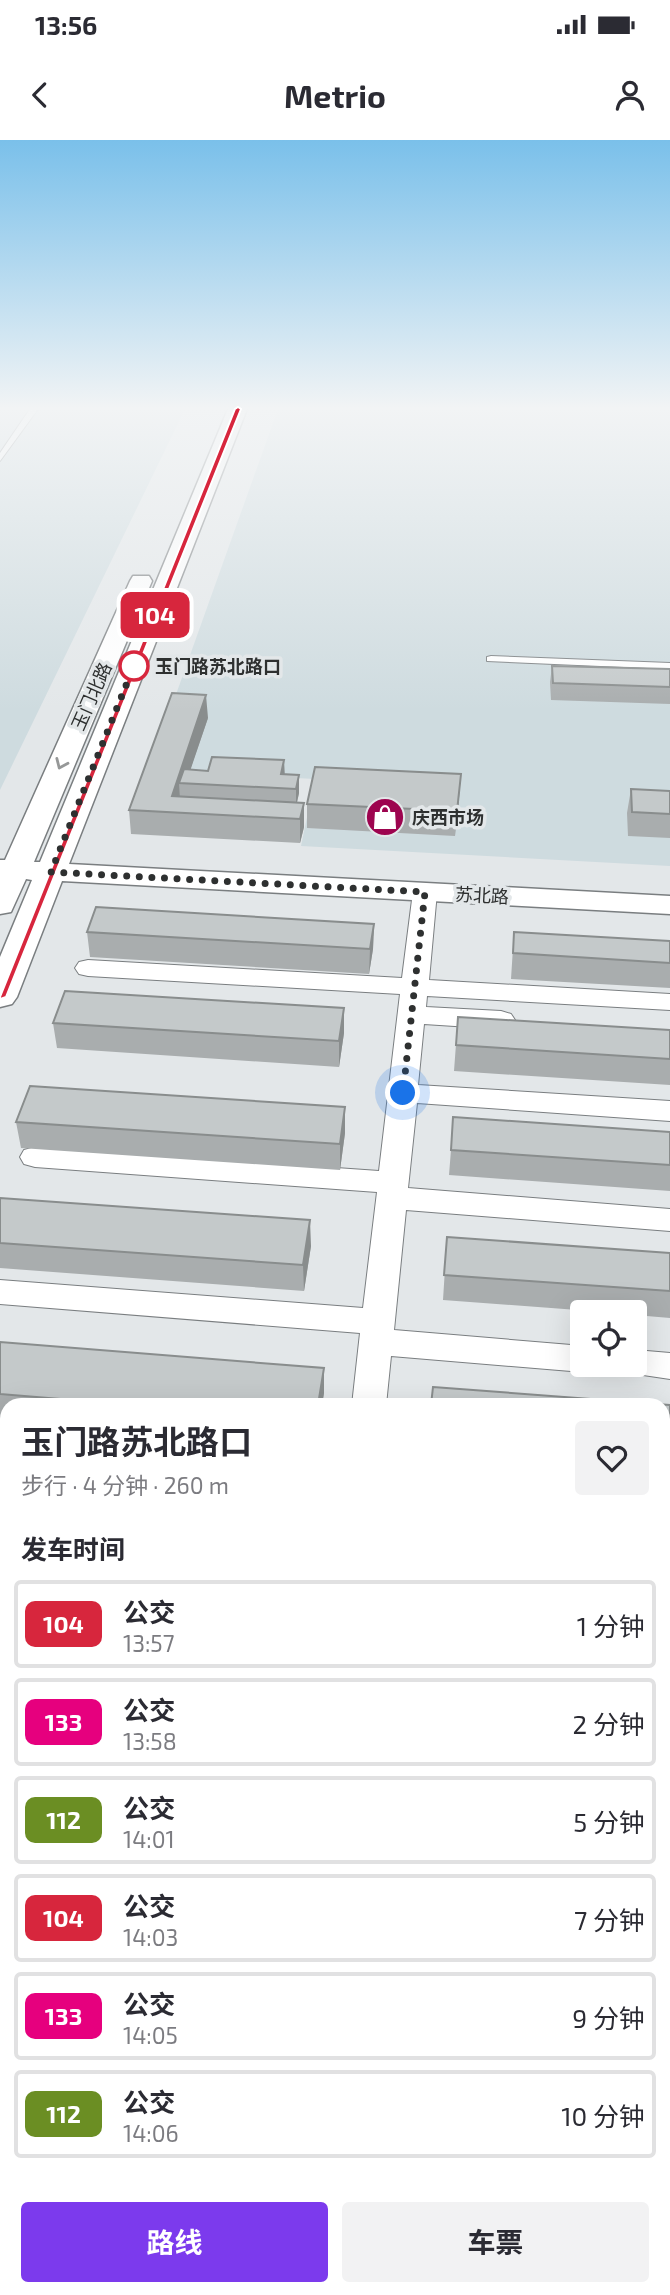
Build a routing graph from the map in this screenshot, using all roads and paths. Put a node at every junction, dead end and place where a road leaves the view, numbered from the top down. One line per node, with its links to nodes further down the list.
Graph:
1 (172, 510): 3 (street)
2 (197, 510): 8 (street, 玉门北路)
3 (166, 524)
4 (149, 562): 7 (street, 玉门北路, one-way to 7)
5 (491, 659): 6 (lane)
6 (670, 666)
7 (9, 862): 8 (street, 苏北路); 11 (street, 玉门北路)
8 (54, 864): 9 (street, 苏北路); 10 (street, 苏北路); 14 (street, 玉门北路)
9 (670, 888)
10 (425, 892): 12 (street, 苏北路); 15 (street)
11 (0, 905)
12 (670, 905)
13 (88, 968): 15 (street)
14 (0, 997)
15 (413, 1000): 16 (street); 17 (street); 18 (street)
16 (670, 1002)
17 (520, 1022)
18 (403, 1093): 19 (street); 21 (street)
19 (670, 1111)
20 (35, 1157): 21 (street)
21 (392, 1191): 22 (street); 24 (street)
22 (670, 1220)
23 (0, 1292): 24 (street)
24 (377, 1332): 25 (street); 28 (street)
25 (570, 1357)
26 (647, 1364): 27 (street)
27 (670, 1366)
28 (370, 1398)

